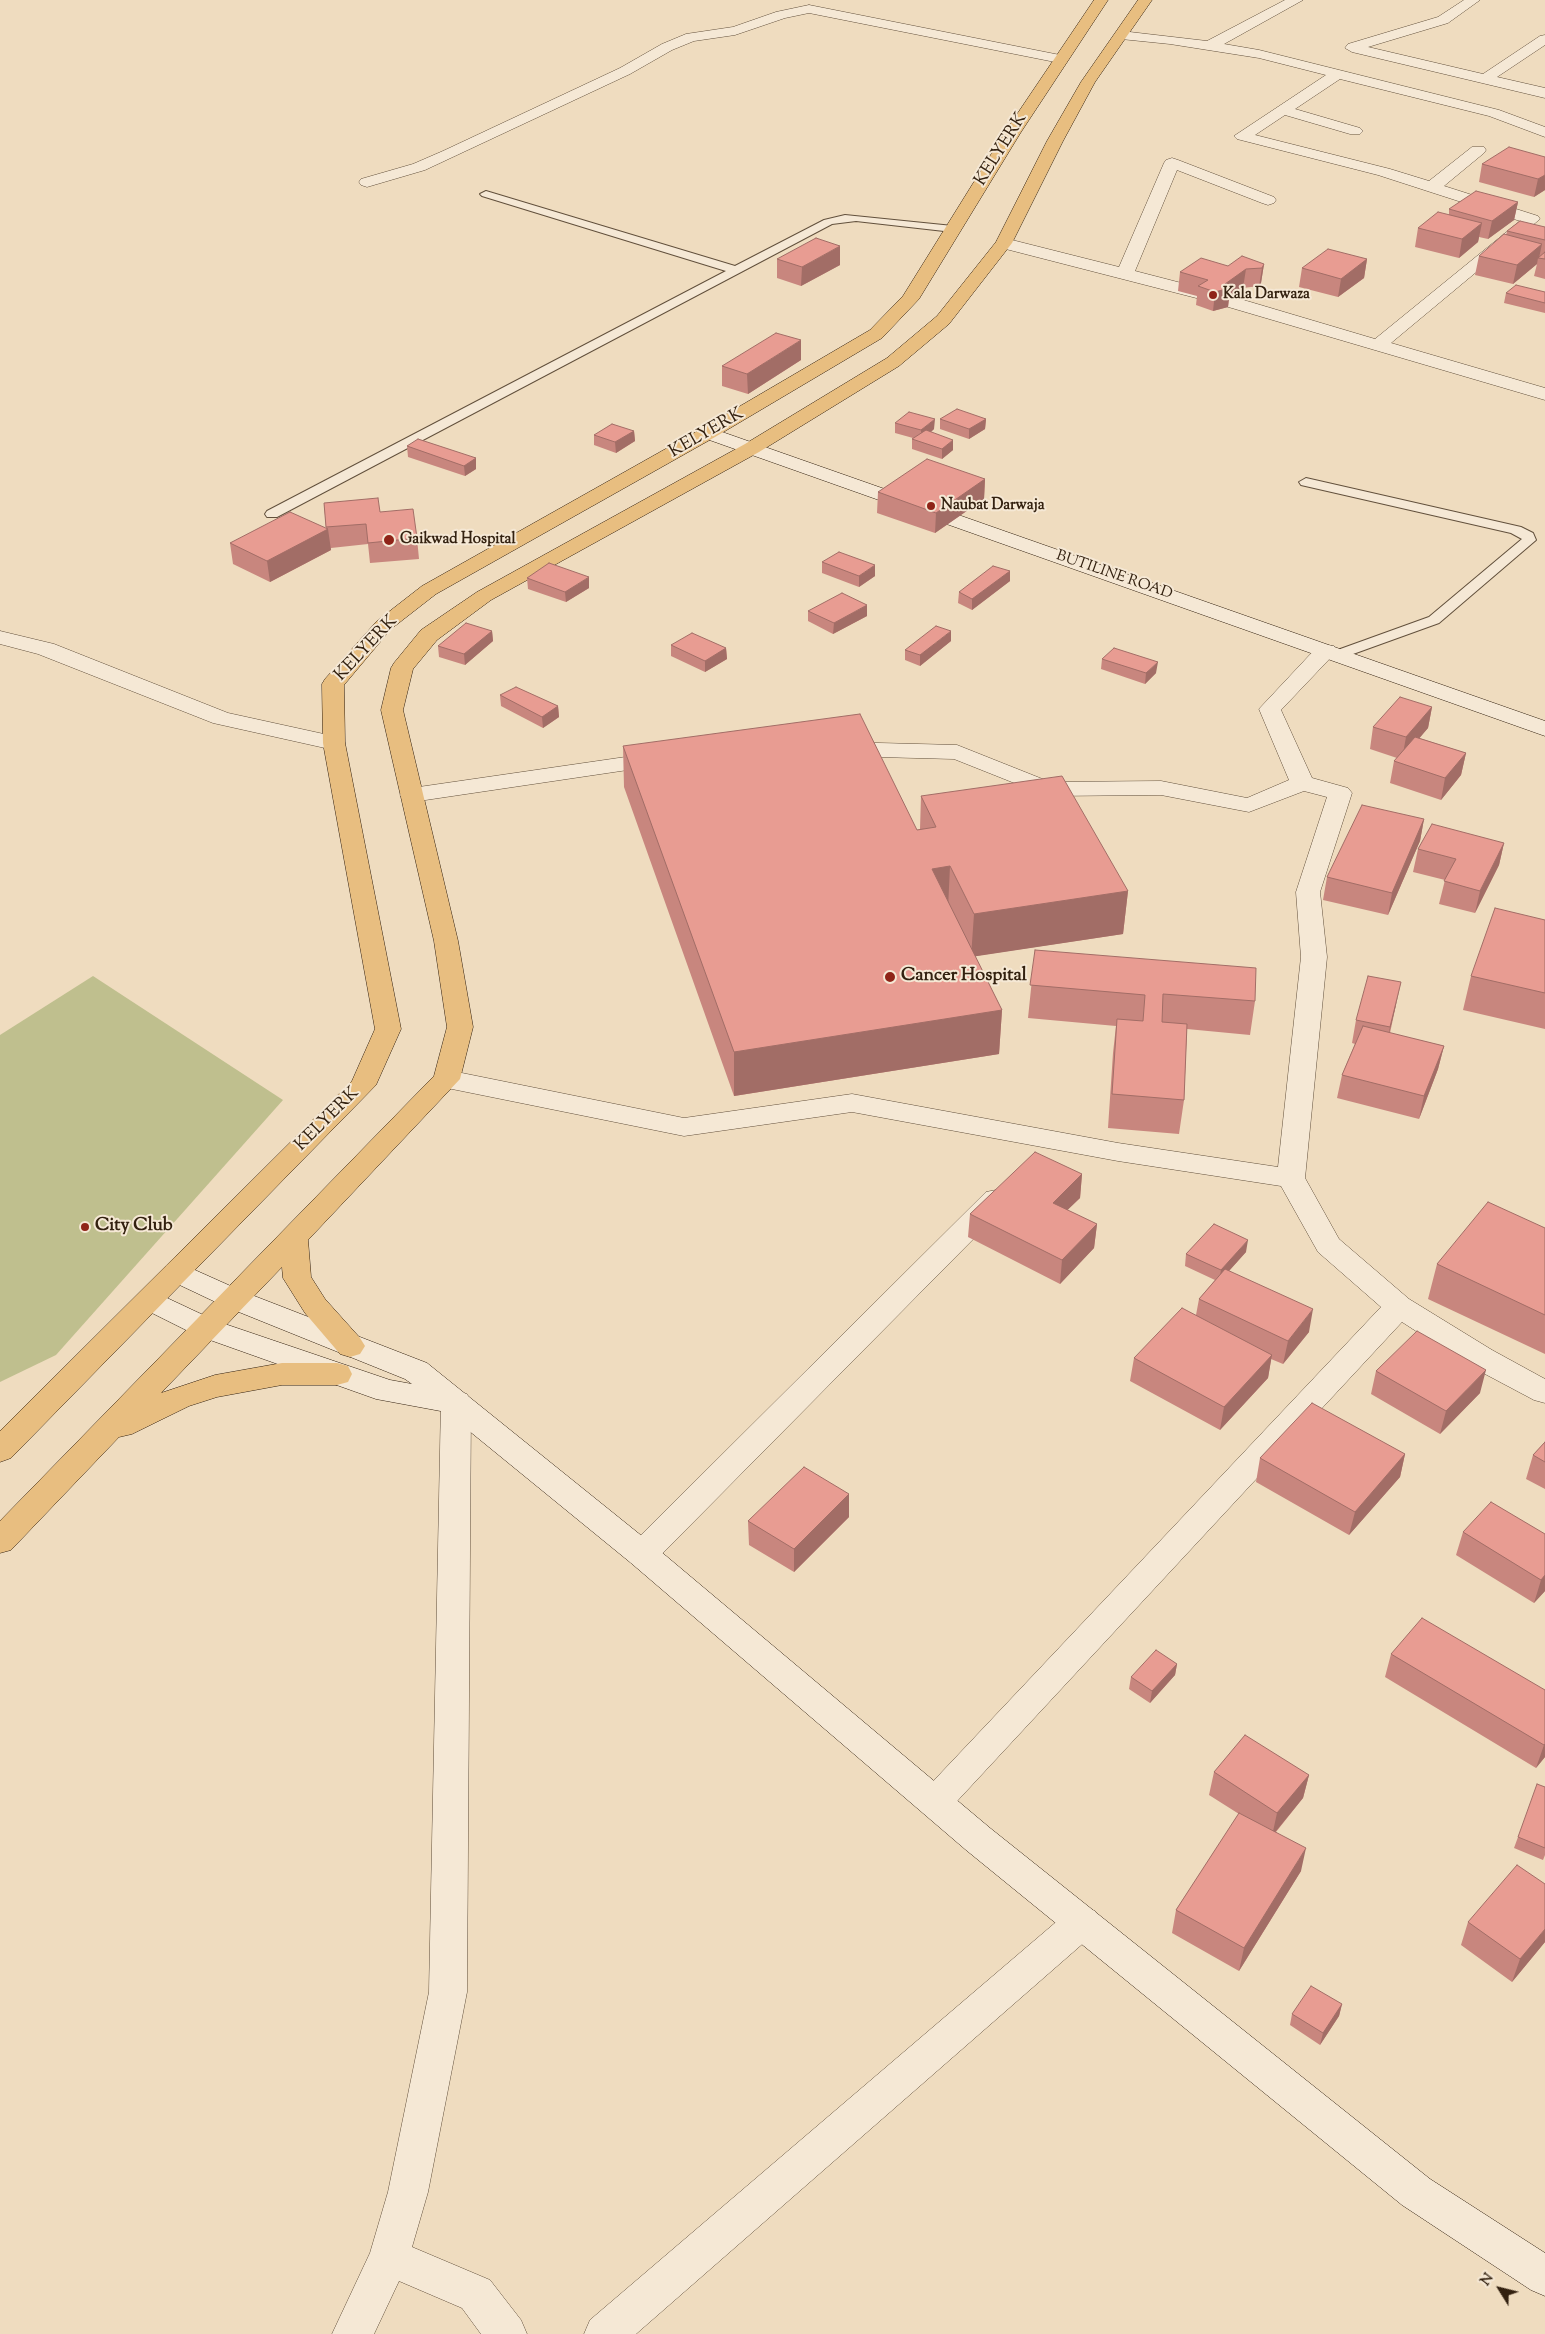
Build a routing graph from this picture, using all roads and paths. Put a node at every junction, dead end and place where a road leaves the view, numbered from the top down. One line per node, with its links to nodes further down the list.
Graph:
1 (1101, 0): 9 (main road, KELYERK)
2 (1145, 0): 5 (main road)
3 (1296, 0): 7 (street)
4 (1474, 0): 8 (street)
5 (1121, 35): 7 (street); 23 (main road)
6 (1545, 39): 12 (street)
7 (1210, 46): 10 (street)
8 (1352, 48): 10 (street); 12 (street)
9 (1060, 59): 18 (street); 22 (main road, KELYERK)
10 (1308, 66): 11 (street)
11 (1338, 74): 14 (street); 16 (street)
12 (1485, 79): 13 (street)
13 (1545, 93)
14 (1283, 110): 15 (street); 19 (street)
15 (1355, 131)
16 (1545, 132)
17 (1478, 150): 19 (street)
18 (367, 182)
19 (1432, 187): 26 (street)
20 (486, 194): 24 (lane)
21 (1268, 200): 25 (street)
22 (953, 229): 24 (lane); 28 (main road, KELYERK)
23 (1004, 243): 25 (street); 29 (main road)
24 (735, 270): 31 (lane)
25 (1125, 274): 26 (street)
26 (1378, 345): 27 (street)
27 (1545, 394)
28 (708, 433): 29 (street, BUTILINE ROAD); 35 (main road, KELYERK)
29 (752, 448): 33 (street, BUTILINE ROAD); 39 (main road)
30 (1306, 482): 33 (lane)
31 (272, 514)
32 (0, 637): 35 (street)
33 (1331, 653): 34 (street, BUTILINE ROAD); 38 (street)
34 (1545, 729)
35 (334, 743): 46 (main road, KELYERK)
36 (822, 748): 38 (street)
37 (676, 756): 39 (street)
38 (1302, 783): 43 (street)
39 (412, 794): 40 (main road)
40 (447, 1079): 41 (street); 45 (main road)
41 (1054, 1140): 42 (street); 43 (street)
42 (1033, 1162)
43 (1290, 1178): 49 (street)
44 (1012, 1183): 58 (street)
45 (294, 1238): 48 (main road); 51 (main road)
46 (177, 1272): 47 (main road, KELYERK); 48 (street)
47 (150, 1300): 50 (street); 56 (main road, KELYERK)
48 (234, 1300): 50 (main road); 51 (street)
49 (1399, 1306): 53 (street); 59 (street)
50 (206, 1328): 52 (street); 55 (main road)
51 (350, 1346): 54 (street)
52 (338, 1374): 54 (street); 55 (main road)
53 (1545, 1392)
54 (456, 1402): 58 (street); 61 (street)
55 (102, 1435): 57 (main road)
56 (0, 1450)
57 (0, 1541)
58 (642, 1554): 59 (street)
59 (935, 1802): 60 (street)
60 (1082, 1922): 62 (street); 65 (street)
61 (389, 2257): 63 (street); 64 (street)
62 (1545, 2276)
63 (353, 2334)
64 (506, 2334)
65 (605, 2334)

